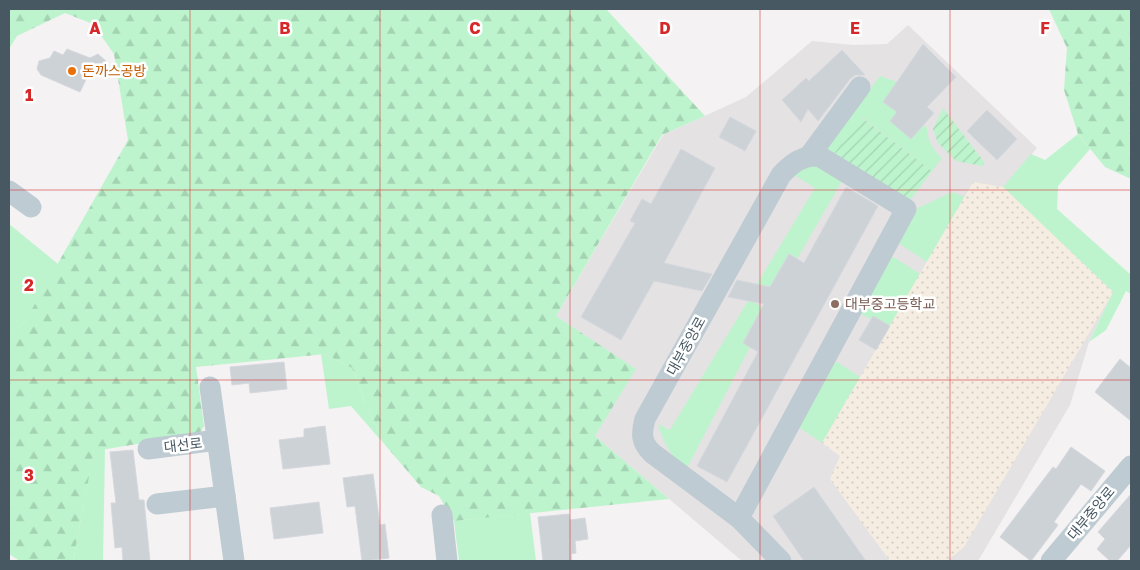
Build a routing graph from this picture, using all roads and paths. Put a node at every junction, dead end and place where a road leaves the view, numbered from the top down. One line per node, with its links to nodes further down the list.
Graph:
1 (860, 87): 2 (street, 대부중앙로)
2 (810, 155): 12 (street, 대부중앙로); 12 (street)
3 (9, 191): 4 (street)
4 (30, 207)
5 (210, 387): 6 (street, 대선로)
6 (217, 440): 7 (street, 대선로); 9 (street, 대선로)
7 (148, 449)
8 (1131, 466): 16 (street, 대부중앙로)
9 (225, 496): 10 (street); 13 (street, 대선로)
10 (157, 504)
11 (442, 515): 14 (street)
12 (739, 518): 15 (street, 대부중앙로)
13 (234, 561)
14 (448, 561)
15 (781, 561)
16 (1051, 561)

